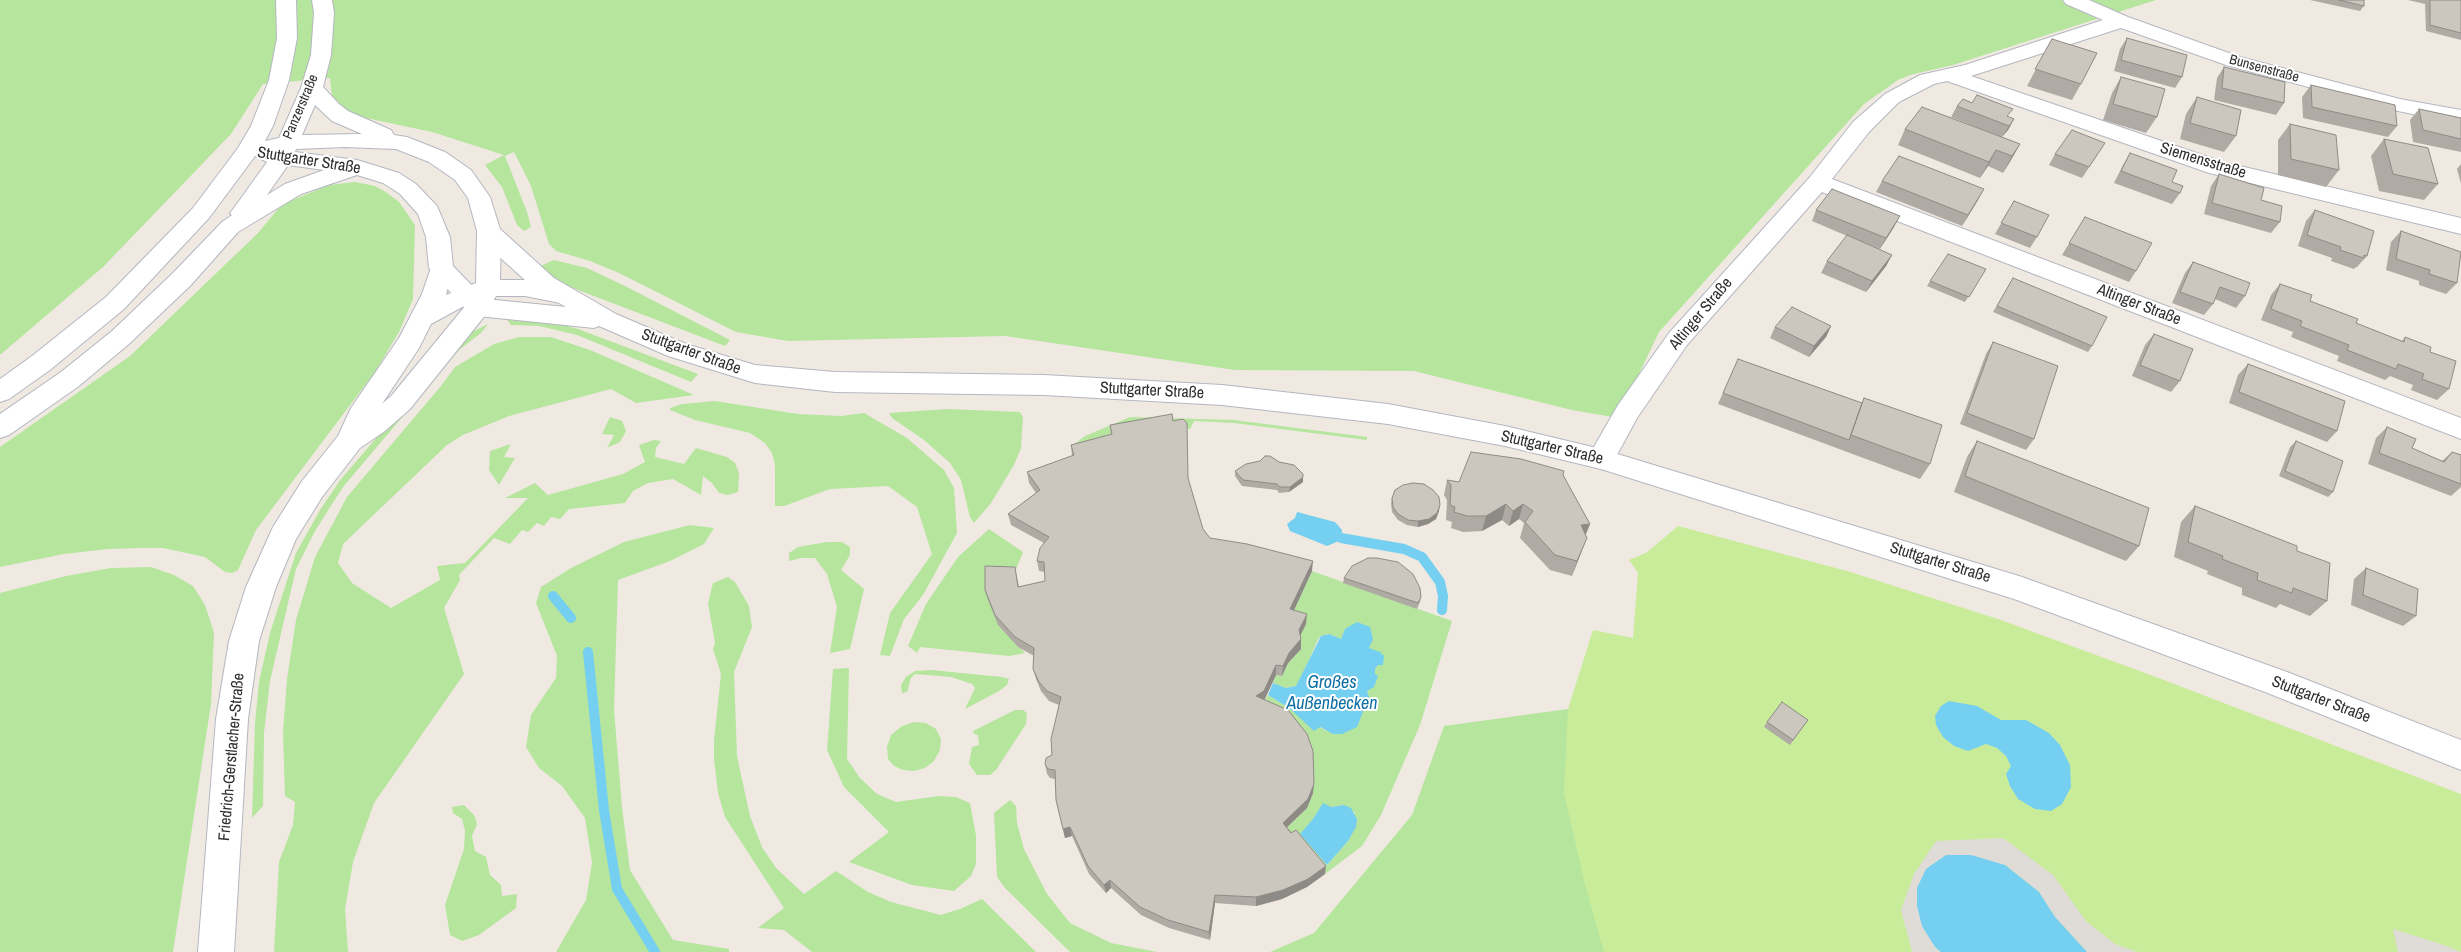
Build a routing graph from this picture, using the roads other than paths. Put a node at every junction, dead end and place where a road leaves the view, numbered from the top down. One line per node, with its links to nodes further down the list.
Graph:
1 (286, 0): 9 (main road, Panzerstraße)
2 (322, 0): 6 (main road, Panzerstraße)
3 (2072, 0): 4 (main road, Bunsenstraße)
4 (2121, 21): 5 (main road, Altinger Straße); 7 (main road, Bunsenstraße)
5 (1951, 75): 12 (main road, Altinger Straße); 13 (main road, Siemensstraße)
6 (312, 88): 8 (main road); 10 (main road, Panzerstraße)
7 (2461, 116)
8 (399, 142): 10 (main road, Stuttgarter Straße); 15 (main road, Stuttgarter Straße)
9 (248, 151): 10 (main road, Stuttgarter Straße); 21 (main road, Panzerstraße)
10 (284, 151): 11 (main road, Stuttgarter Straße); 14 (main road, Panzerstraße)
11 (358, 168): 14 (main road); 16 (main road, Stuttgarter Straße)
12 (1818, 182): 23 (main road, Altinger Straße); 25 (main road, Altinger Straße)
13 (2461, 226)
14 (230, 227): 22 (main road)
15 (490, 231): 17 (main road, Stuttgarter Straße); 18 (main road, Stuttgarter Straße)
16 (441, 268): 18 (main road); 19 (main road, Friedrich-Gerstlacher-Straße)
17 (560, 295): 18 (main road, Stuttgarter Straße); 20 (main road, Stuttgarter Straße)
18 (477, 297): 19 (main road, Stuttgarter Straße); 20 (main road, Stuttgarter Straße); 24 (main road, Friedrich-Gerstlacher-Straße)
19 (421, 319): 24 (main road, Friedrich-Gerstlacher-Straße)
20 (607, 320): 25 (main road, Stuttgarter Straße)
21 (0, 392)
22 (0, 428)
23 (2461, 429)
24 (350, 441): 27 (main road, Friedrich-Gerstlacher-Straße)
25 (1601, 459): 26 (main road, Stuttgarter Straße)
26 (2461, 755)
27 (216, 952)

